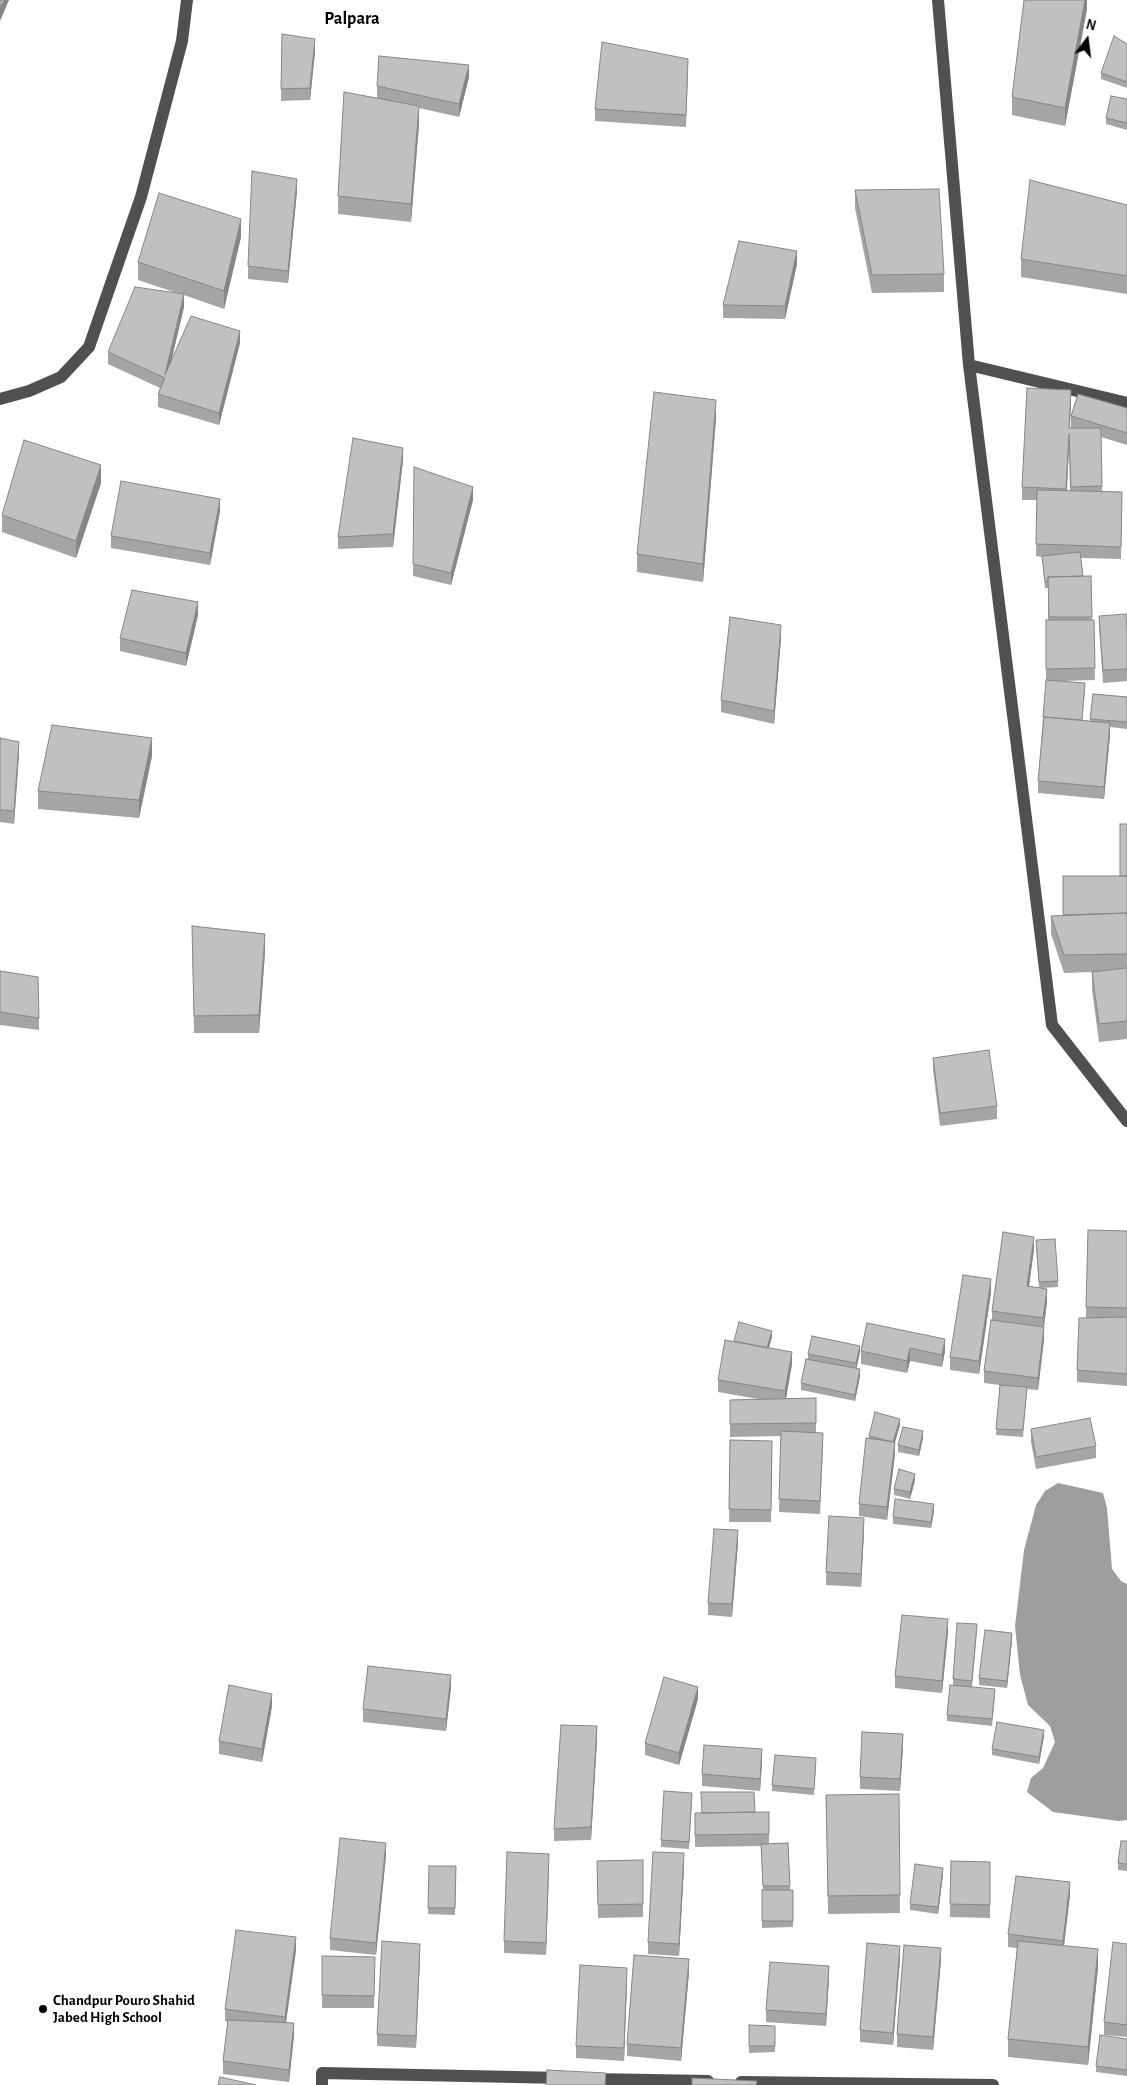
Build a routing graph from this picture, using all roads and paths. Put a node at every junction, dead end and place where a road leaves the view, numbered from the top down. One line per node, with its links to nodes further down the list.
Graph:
1 (187, 0): 4 (street)
2 (938, 0): 3 (street)
3 (969, 365): 5 (street); 6 (street)
4 (0, 399)
5 (1127, 404)
6 (1127, 1121)
7 (322, 2085): 8 (street)
8 (968, 2085): 9 (street)
9 (994, 2085)

